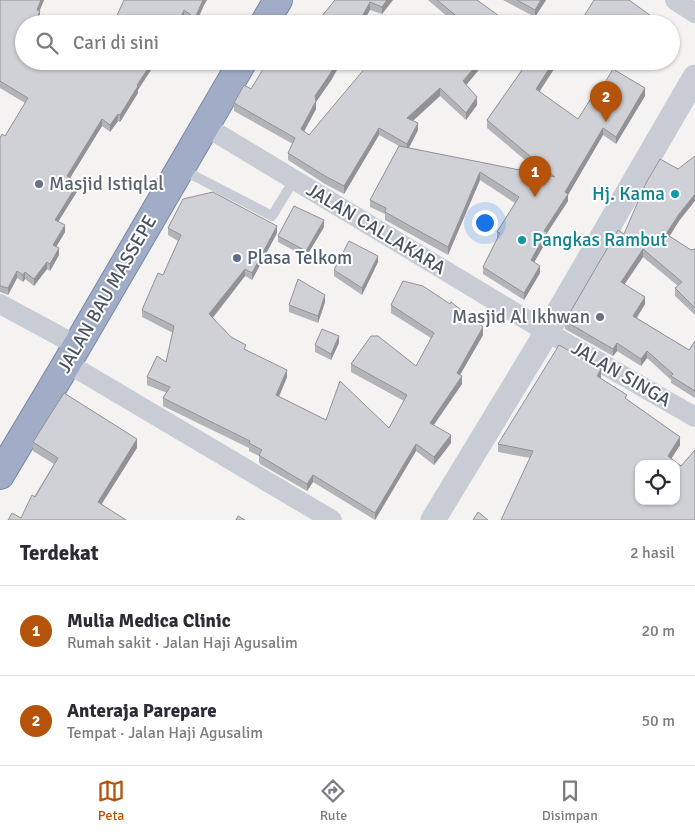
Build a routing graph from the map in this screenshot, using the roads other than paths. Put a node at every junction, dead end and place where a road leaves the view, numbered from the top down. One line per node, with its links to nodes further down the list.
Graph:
1 (278, 0): 4 (highway)
2 (675, 0): 3 (street)
3 (695, 13)
4 (269, 15)
5 (237, 70): 7 (highway, JALAN BAU MASSEPE)
6 (695, 77): 11 (street)
7 (205, 126): 8 (highway, JALAN BAU MASSEPE); 9 (street, JALAN CALLAKARA)
8 (180, 169): 9 (lane); 12 (highway, JALAN BAU MASSEPE)
9 (294, 180): 11 (street, JALAN CALLAKARA)
10 (0, 304): 12 (street)
11 (547, 332): 13 (street, JALAN SINGA); 16 (street)
12 (72, 354): 14 (highway, JALAN BAU MASSEPE); 15 (street)
13 (695, 417)
14 (0, 475)
15 (332, 520)
16 (433, 520)

